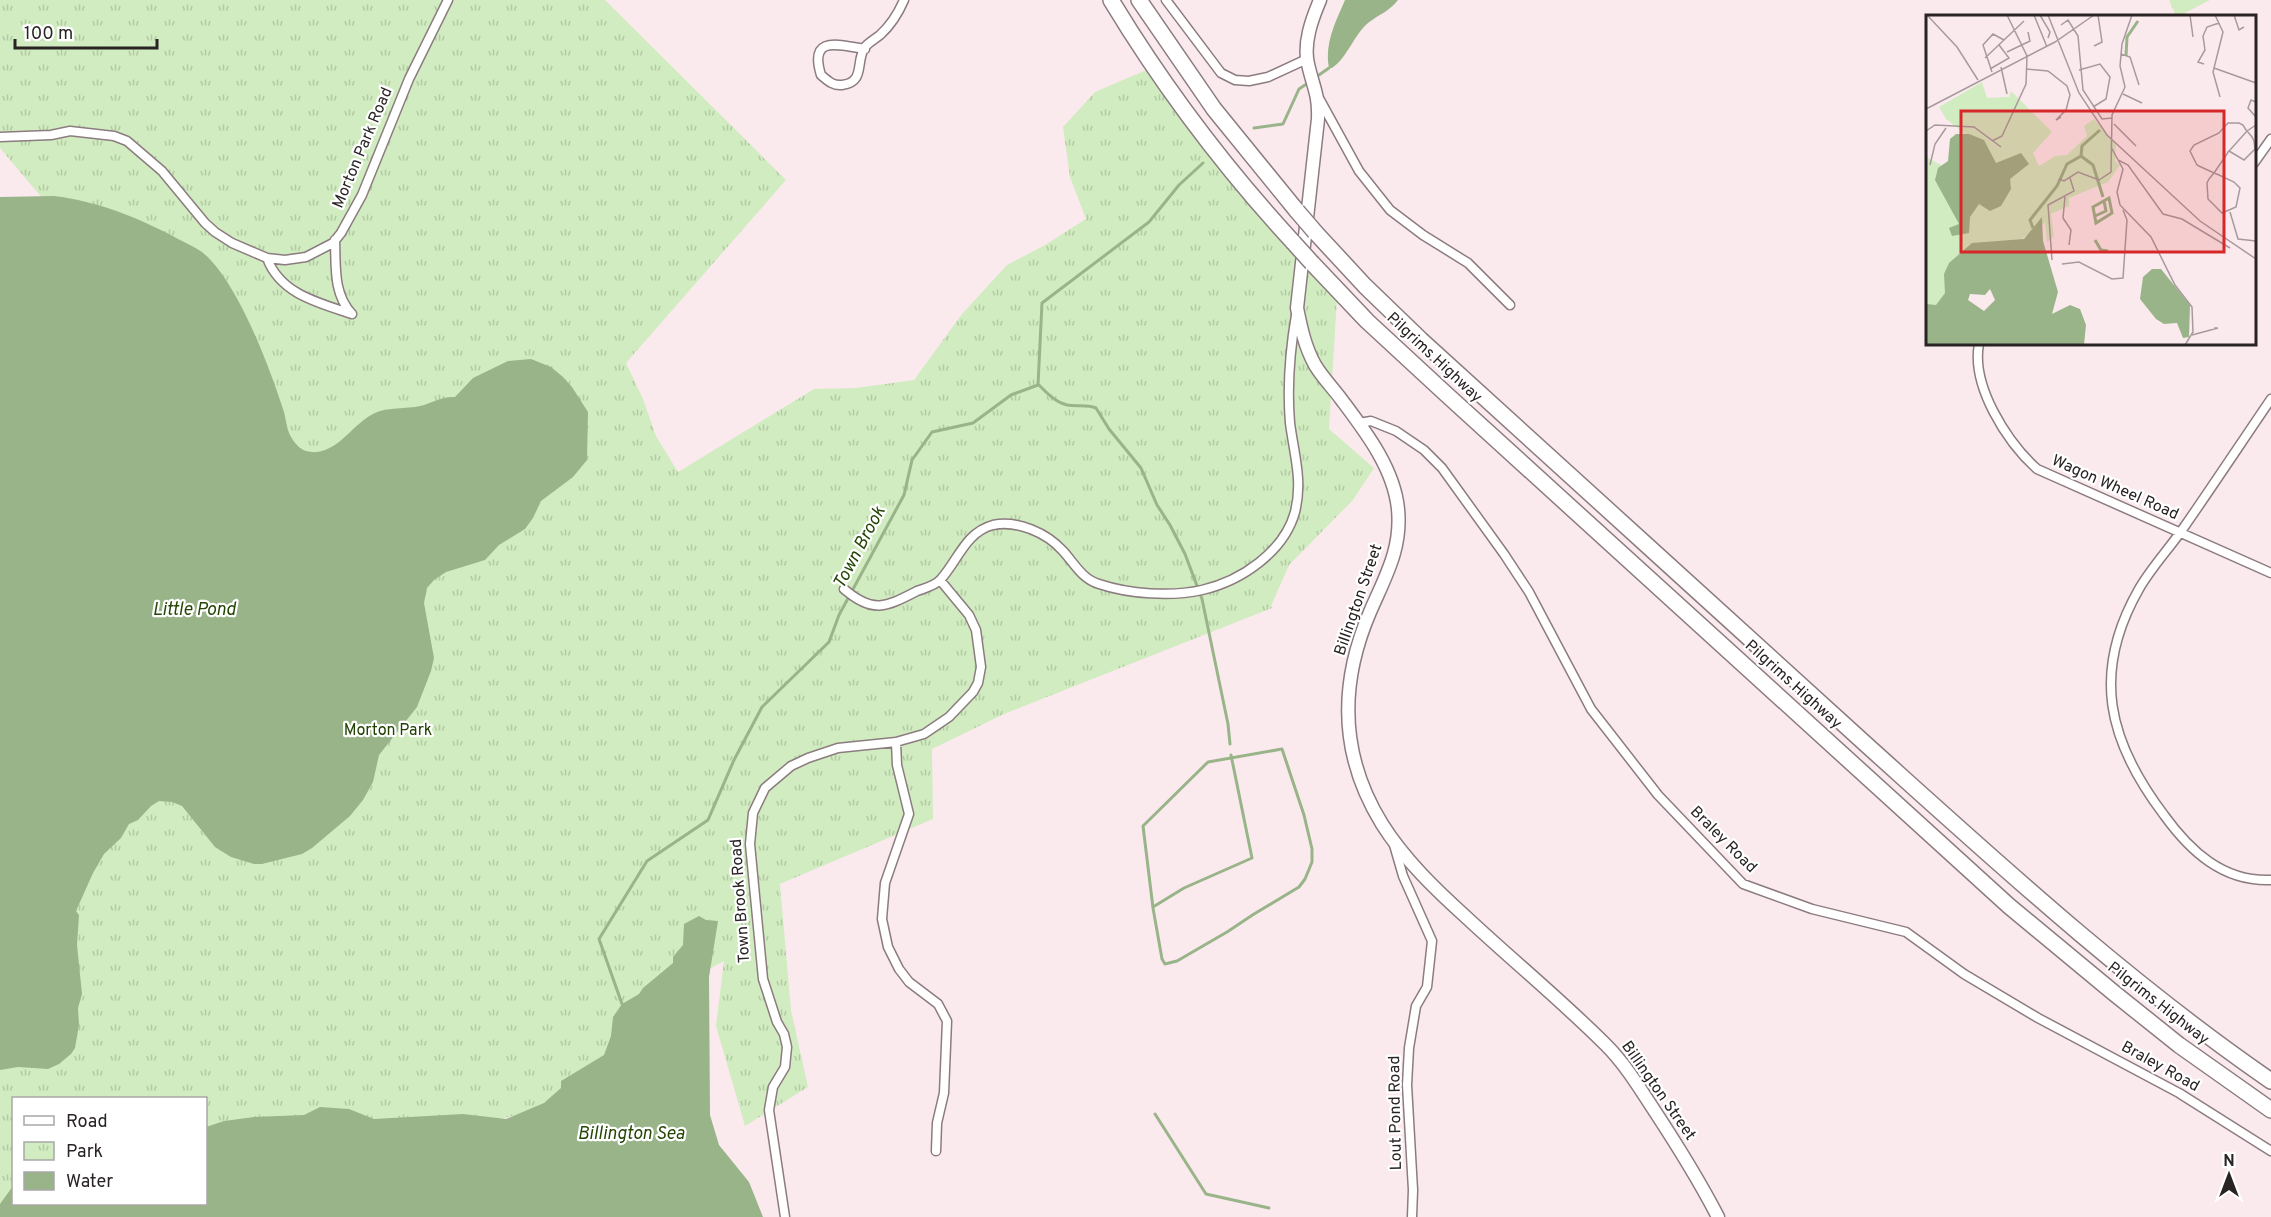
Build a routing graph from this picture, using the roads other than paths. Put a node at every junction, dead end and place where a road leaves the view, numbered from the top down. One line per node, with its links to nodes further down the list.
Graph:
1 (448, 0): 13 (street, Morton Park Road)
2 (904, 0): 7 (street)
3 (1111, 0): 28 (highway, Pilgrims Highway, bridge)
4 (1139, 0): 27 (highway, Pilgrims Highway, bridge)
5 (1166, 0): 8 (street)
6 (1320, 0): 8 (street, Billington Street)
7 (865, 49): 7 (street)
8 (1308, 63): 9 (street, Billington Street)
9 (1317, 93): 15 (street); 16 (street, Billington Street)
10 (0, 137): 14 (street)
11 (2271, 139): 12 (street)
12 (2256, 160)
13 (335, 240): 14 (street, Morton Park Road); 14 (street)
14 (267, 258)
15 (1510, 305)
16 (1297, 308): 19 (street, Billington Street); 22 (street)
17 (1979, 345): 20 (street, Wagon Wheel Road)
18 (2271, 399): 20 (street)
19 (1359, 423): 25 (street, Billington Street); 30 (street, Braley Road)
20 (2179, 533): 21 (street, Wagon Wheel Road); 26 (street)
21 (2271, 573)
22 (940, 580): 23 (street); 24 (street, Town Brook Road)
23 (844, 589)
24 (896, 742): 29 (street); 31 (street, Town Brook Road)
25 (1393, 840): 32 (street, Lout Pond Road); 33 (street, Billington Street)
26 (2271, 880)
27 (2271, 1081)
28 (2271, 1110)
29 (936, 1151)
30 (2271, 1151)
31 (785, 1217)
32 (1412, 1217)
33 (1718, 1217)

